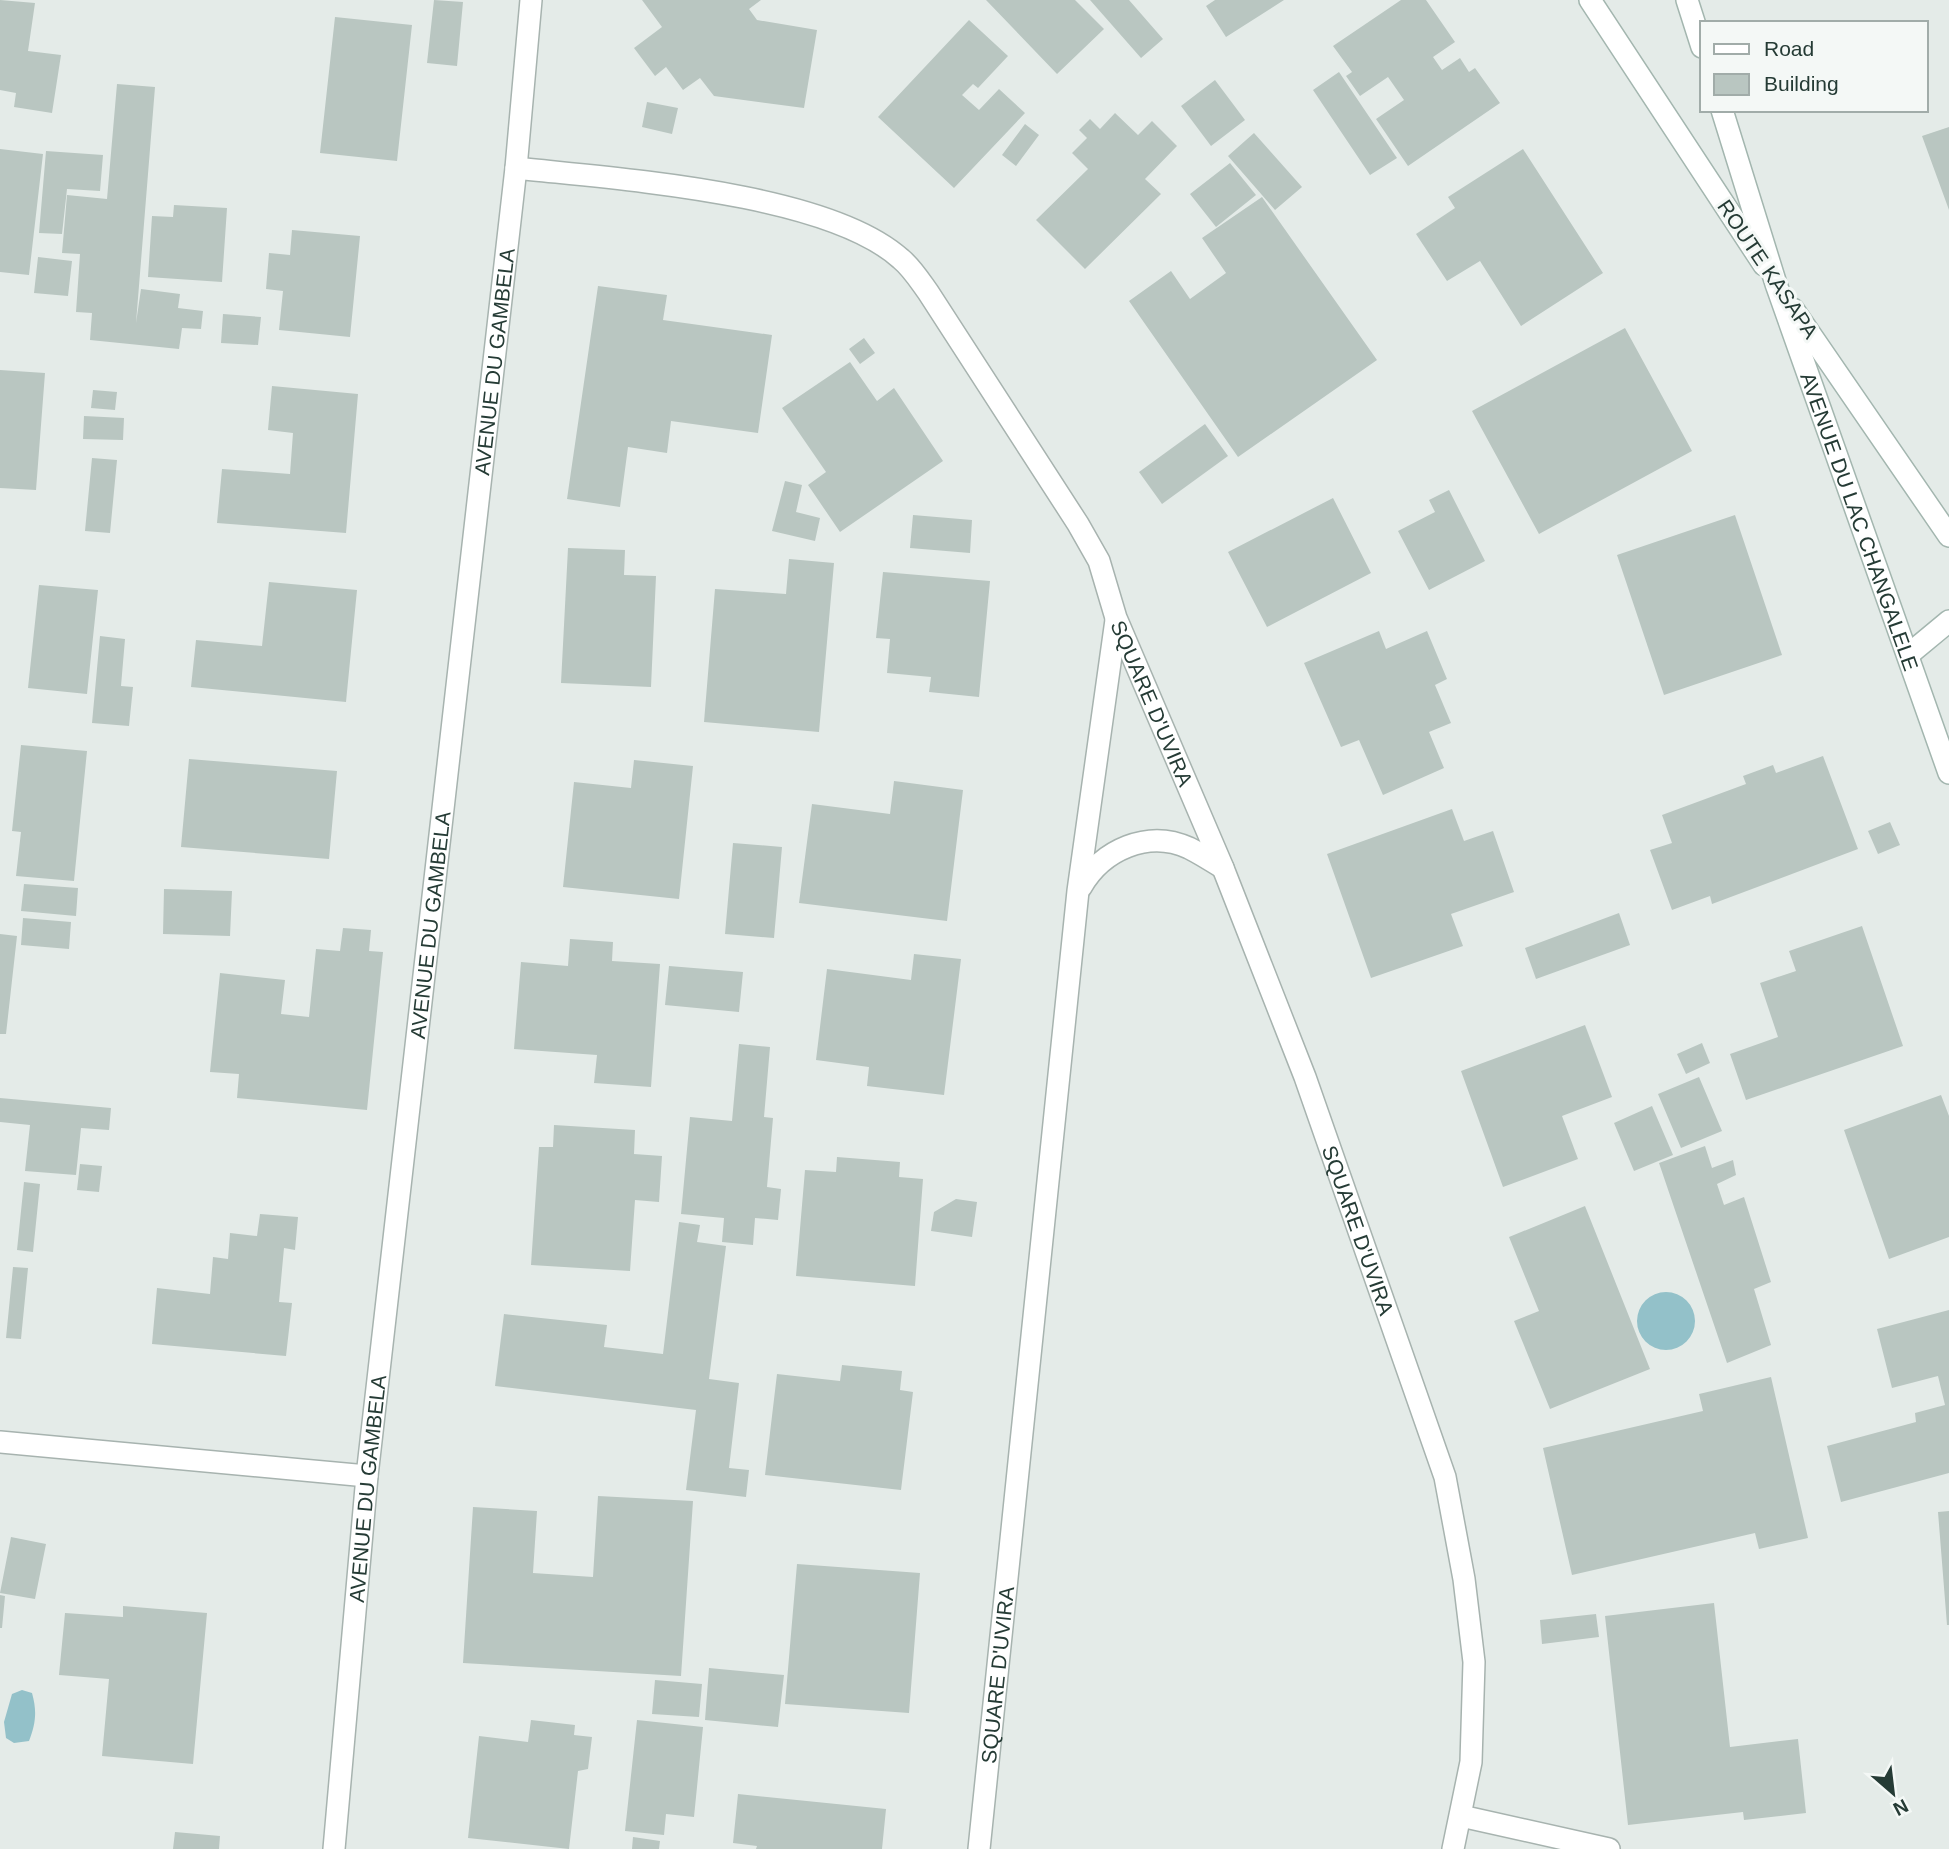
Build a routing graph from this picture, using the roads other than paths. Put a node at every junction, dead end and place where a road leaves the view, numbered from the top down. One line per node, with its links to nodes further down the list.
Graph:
1 (531, 0): 6 (street, AVENUE DU GAMBELA)
2 (1590, 0): 7 (street, ROUTE KASAPA)
3 (1687, 0): 4 (street)
4 (1700, 41)
5 (1723, 112): 7 (street, AVENUE DU LAC CHANGALELE)
6 (516, 168): 9 (street); 16 (street, AVENUE DU GAMBELA)
7 (1776, 284): 8 (street, ROUTE KASAPA); 11 (street, AVENUE DU LAC CHANGALELE)
8 (1949, 537)
9 (1116, 618): 13 (street, SQUARE D'UVIRA); 14 (street, SQUARE D'UVIRA)
10 (1949, 621): 11 (street)
11 (1908, 655): 12 (street, AVENUE DU LAC CHANGALELE)
12 (1949, 773)
13 (1223, 868): 14 (street); 17 (street, SQUARE D'UVIRA)
14 (1078, 891): 19 (street, SQUARE D'UVIRA)
15 (0, 1442): 16 (street)
16 (366, 1476): 18 (street, AVENUE DU GAMBELA)
17 (1461, 1816): 20 (street, SQUARE D'UVIRA); 21 (street)
18 (334, 1849)
19 (979, 1849)
20 (1453, 1849)
21 (1609, 1849)

